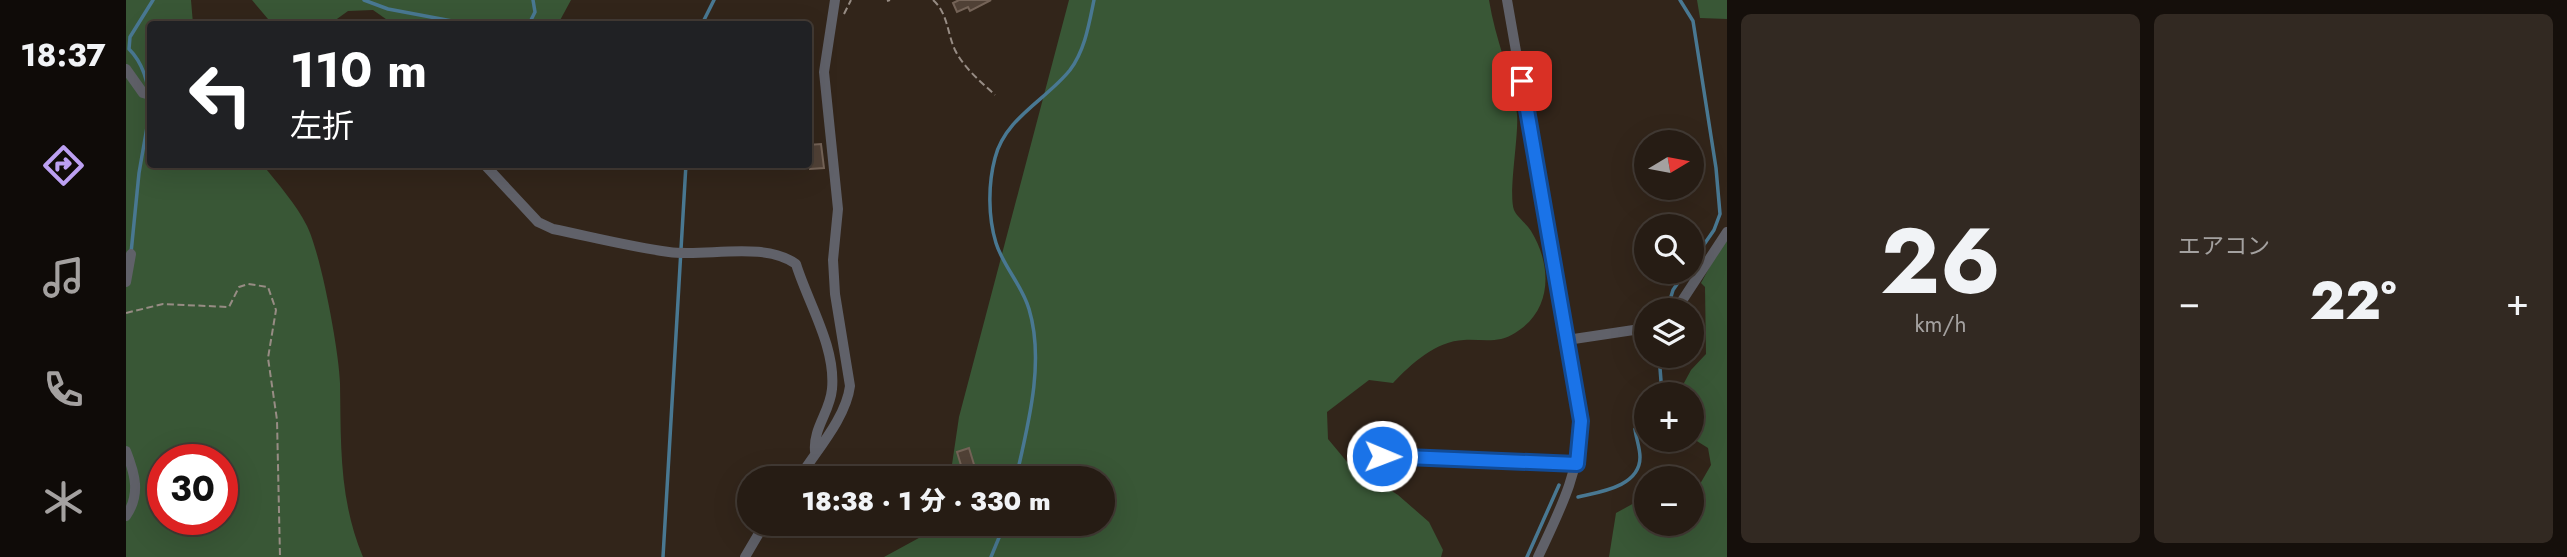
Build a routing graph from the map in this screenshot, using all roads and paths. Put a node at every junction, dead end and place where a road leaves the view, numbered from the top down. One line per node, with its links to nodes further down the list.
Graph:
1 (835, 0): 16 (street)
2 (933, 0): 6 (path)
3 (1507, 0): 14 (street)
4 (126, 69): 5 (street)
5 (147, 94)
6 (995, 95)
7 (489, 168): 16 (street)
8 (1727, 232): 11 (street)
9 (131, 254): 10 (street)
10 (126, 282)
11 (1684, 298)
12 (126, 313): 22 (path)
13 (1634, 330): 14 (street)
14 (1567, 340): 18 (street)
15 (126, 451): 20 (street)
16 (815, 451): 19 (street)
17 (1382, 456): 18 (street)
18 (1577, 464): 24 (street)
19 (806, 466)
20 (126, 516)
21 (757, 536): 23 (street)
22 (280, 557)
23 (745, 557)
24 (1538, 557)

